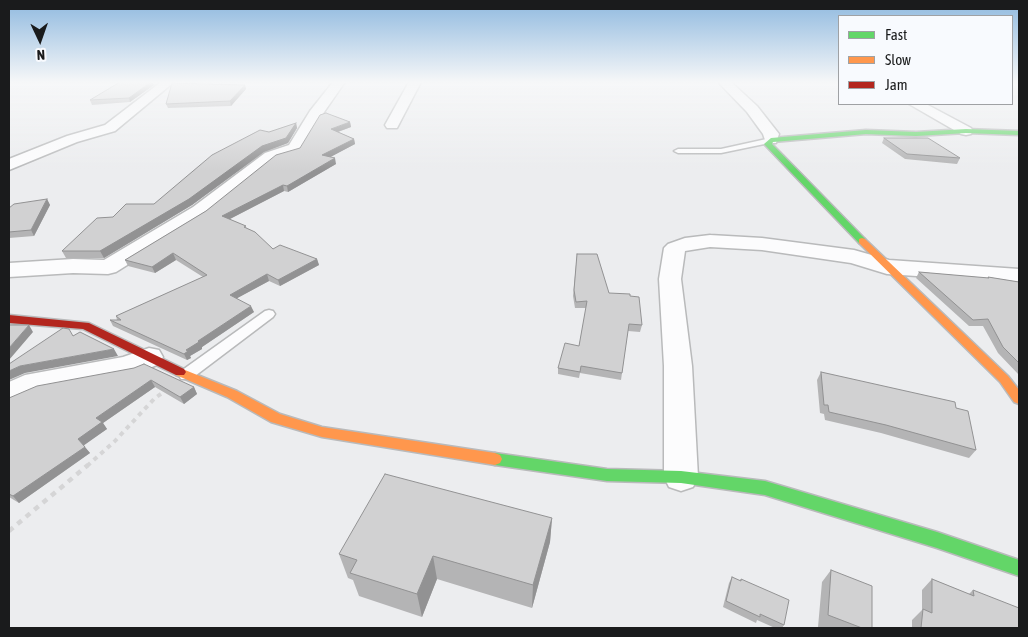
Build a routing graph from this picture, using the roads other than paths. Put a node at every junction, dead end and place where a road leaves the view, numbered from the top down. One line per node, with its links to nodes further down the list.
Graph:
1 (131, 112): 11 (street)
2 (317, 112): 13 (street)
3 (399, 112): 6 (street)
4 (753, 112): 9 (street)
5 (930, 112): 7 (street)
6 (392, 126)
7 (966, 131): 8 (street); 9 (street)
8 (1019, 133)
9 (771, 140): 10 (lane); 12 (street)
10 (678, 151)
11 (9, 165)
12 (887, 268): 14 (street); 20 (street); 21 (street)
13 (9, 270)
14 (1019, 276)
15 (269, 314): 18 (lane)
16 (9, 319): 17 (street)
17 (149, 357): 18 (street); 19 (street)
18 (186, 375): 21 (street)
19 (9, 394)
20 (1019, 399)
21 (681, 477): 22 (street)
22 (1019, 568)

